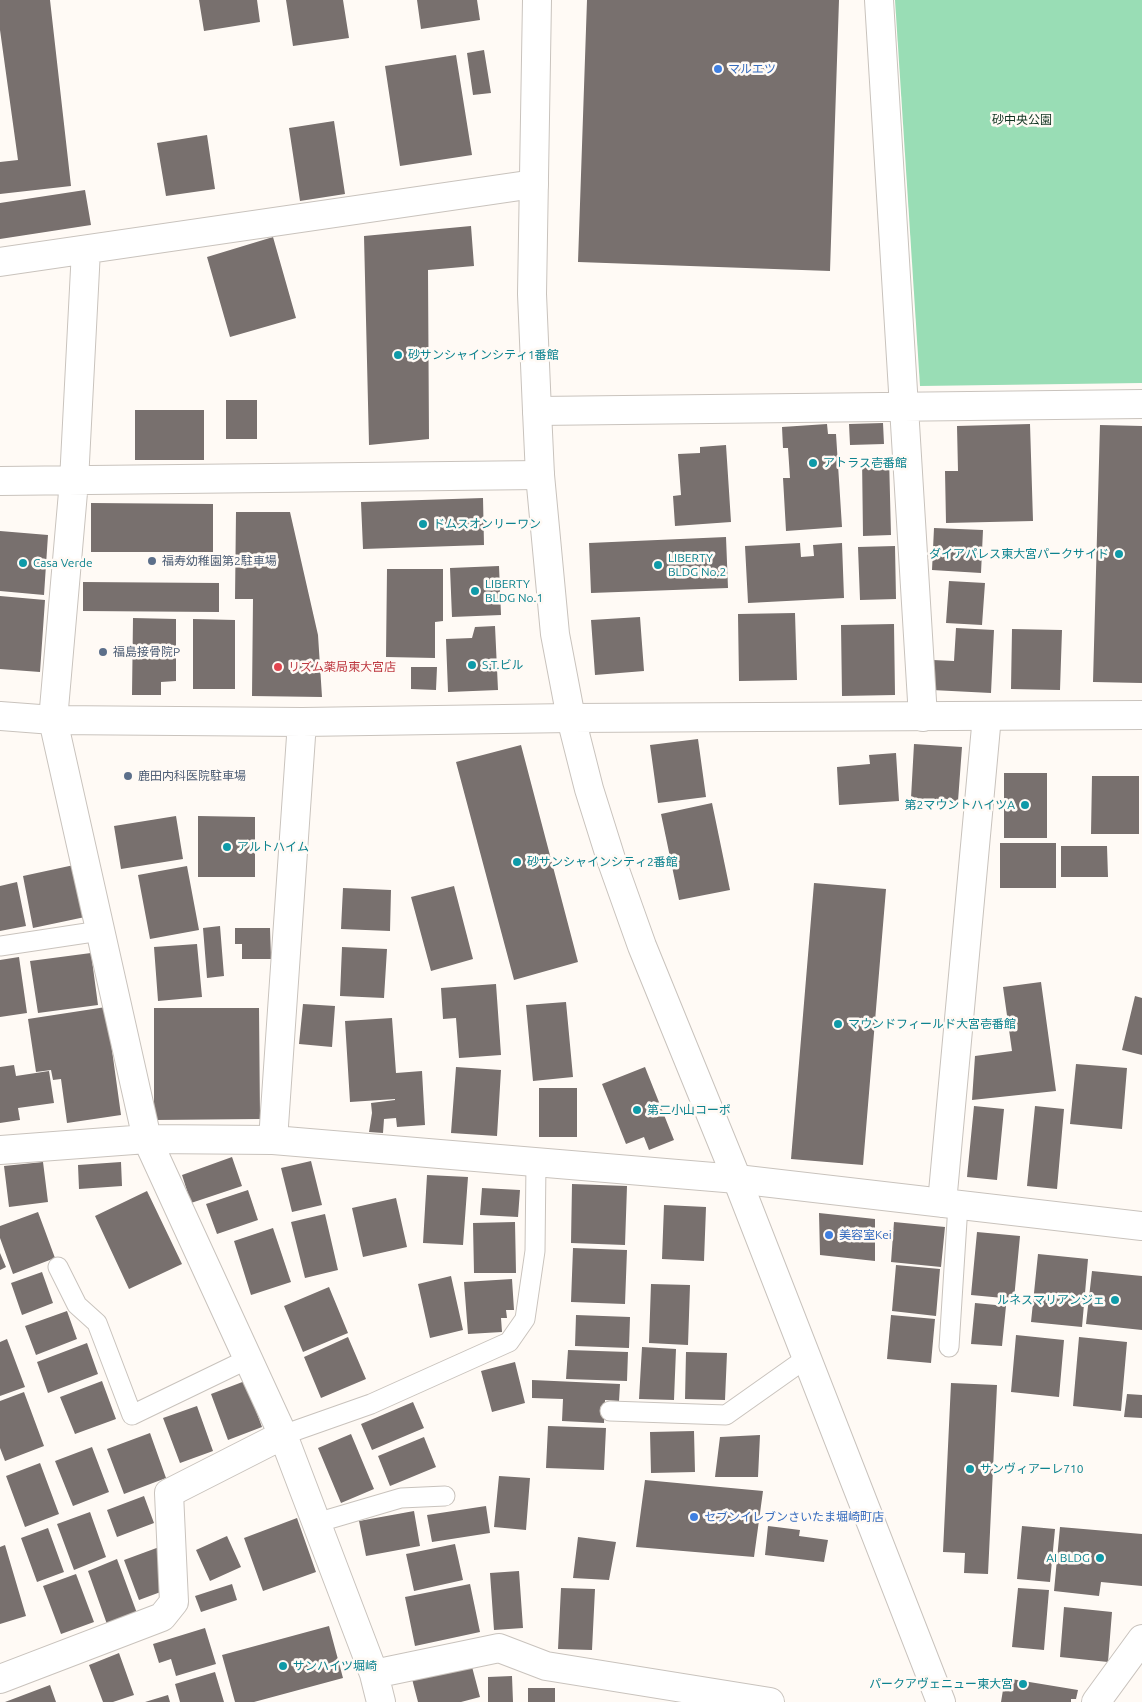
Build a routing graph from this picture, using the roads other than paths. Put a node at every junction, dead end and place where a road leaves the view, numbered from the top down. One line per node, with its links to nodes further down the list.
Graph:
1 (537, 0): 3 (street)
2 (879, 0): 7 (street)
3 (534, 184): 4 (street); 8 (street)
4 (86, 250): 5 (street); 11 (street)
5 (0, 262)
6 (1142, 404): 7 (street)
7 (904, 407): 8 (street); 14 (street)
8 (537, 411): 9 (street)
9 (540, 475): 11 (street); 16 (street)
10 (0, 481): 11 (street)
11 (74, 481): 17 (street)
12 (1142, 715): 15 (street)
13 (0, 716): 17 (street)
14 (923, 716): 15 (street); 16 (street)
15 (987, 716): 26 (street)
16 (571, 718): 18 (street); 25 (street)
17 (53, 720): 18 (street); 19 (street)
18 (302, 722): 22 (street)
19 (100, 932): 20 (lane); 21 (street)
20 (0, 946)
21 (147, 1139): 22 (street); 23 (street); 31 (street)
22 (272, 1140): 24 (street)
23 (0, 1150)
24 (536, 1163): 25 (street); 33 (lane)
25 (737, 1179): 26 (street); 30 (street)
26 (950, 1204): 27 (street); 29 (lane)
27 (1142, 1226)
28 (58, 1267): 31 (lane)
29 (949, 1347)
30 (808, 1357): 32 (lane); 41 (street)
31 (248, 1359): 33 (street)
32 (610, 1411)
33 (283, 1435): 35 (street); 38 (street)
34 (445, 1496): 35 (lane)
35 (316, 1524): 37 (street)
36 (1142, 1639): 42 (street)
37 (374, 1674): 39 (street); 40 (street)
38 (0, 1679)
39 (381, 1702)
40 (770, 1702)
41 (941, 1702)
42 (1096, 1702)

